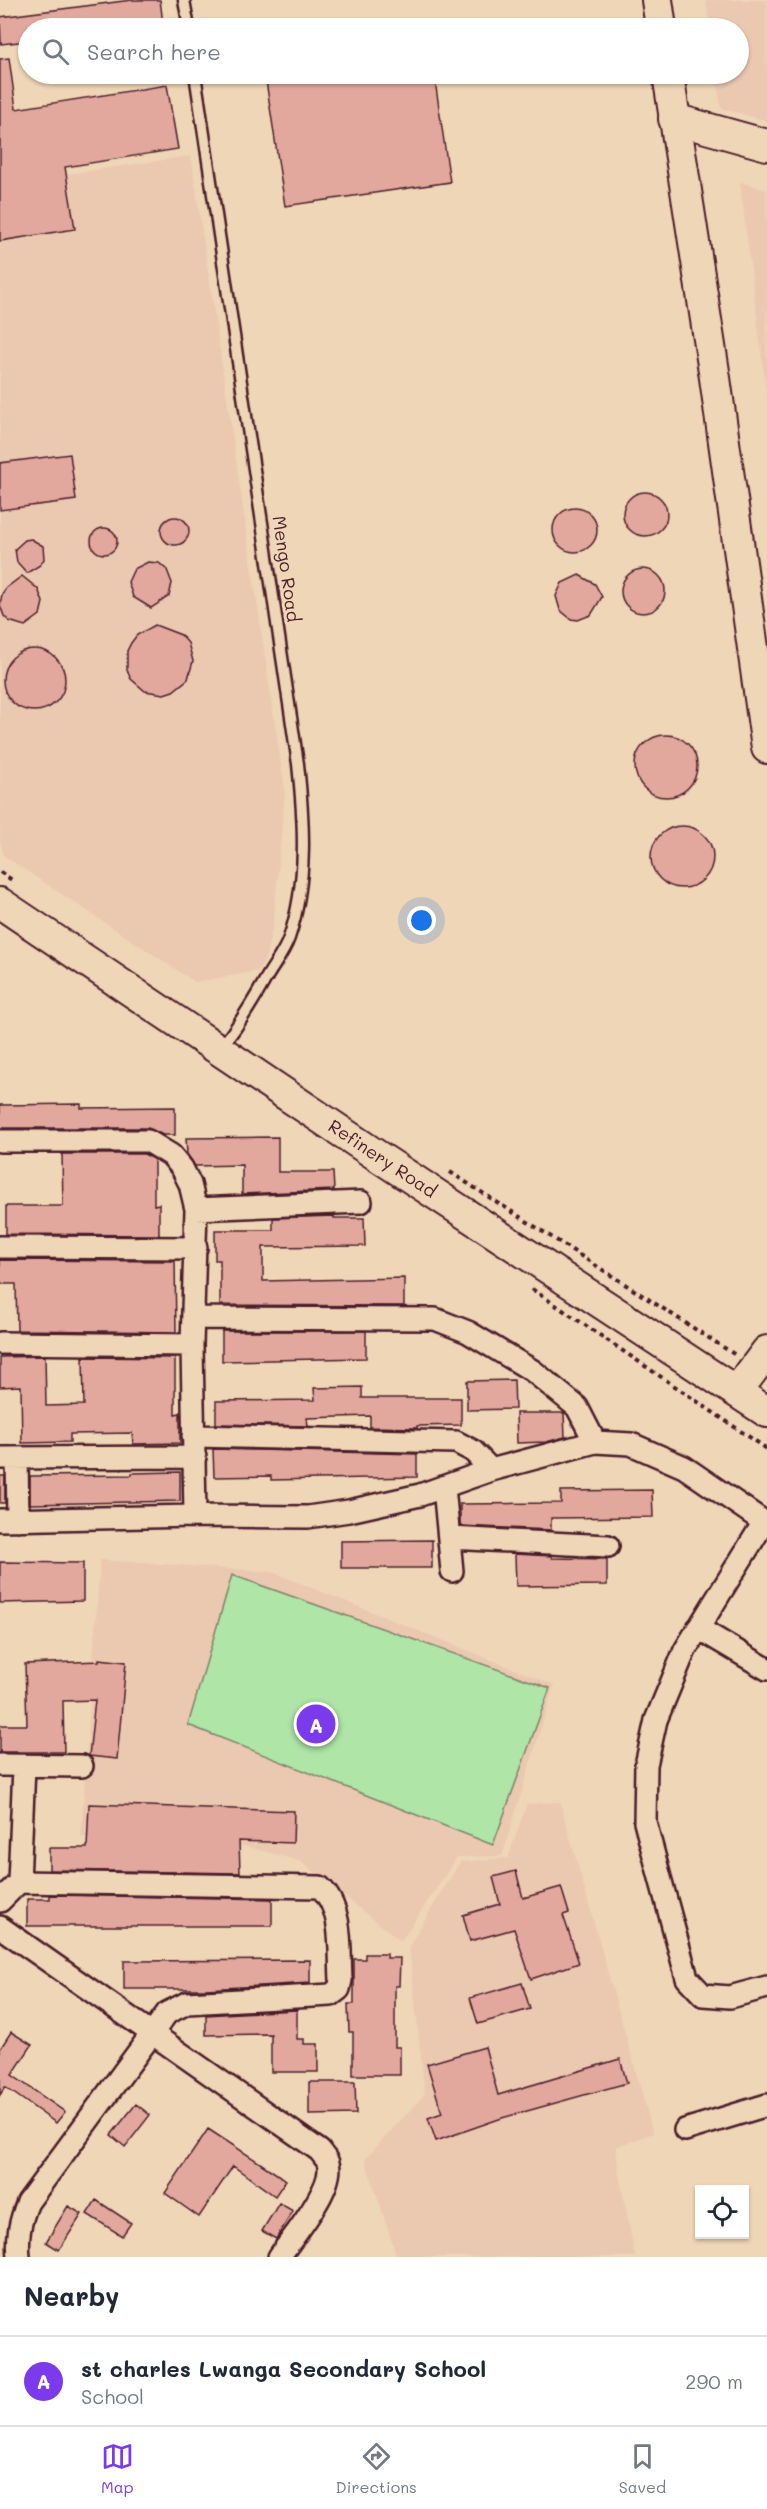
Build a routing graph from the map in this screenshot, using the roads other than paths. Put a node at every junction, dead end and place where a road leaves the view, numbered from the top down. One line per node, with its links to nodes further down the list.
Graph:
1 (184, 0): 3 (lane)
2 (657, 0): 4 (main road)
3 (187, 18)
4 (660, 18)
5 (196, 84): 11 (lane, Mengo Road)
6 (669, 84): 7 (main road)
7 (674, 119): 8 (main road); 9 (main road)
8 (767, 145)
9 (767, 748)
10 (10, 894): 11 (main road, Refinery Road)
11 (219, 1050): 21 (main road, Refinery Road)
12 (0, 1141): 14 (street)
13 (361, 1202): 14 (street)
14 (196, 1209): 16 (street)
15 (0, 1247): 16 (street)
16 (196, 1248): 17 (street)
17 (195, 1318): 19 (street); 23 (street)
18 (0, 1343): 19 (street)
19 (192, 1345): 24 (street)
20 (761, 1360): 21 (main road)
21 (737, 1391): 22 (main road, Refinery Road)
22 (767, 1412)
23 (594, 1442): 26 (street); 30 (street)
24 (194, 1446): 25 (street); 26 (street); 28 (street)
25 (9, 1458): 29 (street)
26 (491, 1470): 27 (street)
27 (444, 1487): 28 (street); 31 (street)
28 (195, 1516): 29 (street)
29 (9, 1520)
30 (766, 1523): 34 (street)
31 (450, 1538): 32 (street); 33 (street)
32 (608, 1546)
33 (452, 1571)
34 (698, 1628): 35 (street); 42 (street)
35 (767, 1668)
36 (0, 1765): 38 (street)
37 (82, 1766): 38 (street)
38 (24, 1767): 39 (street)
39 (19, 1882): 40 (street); 43 (street)
40 (0, 1902)
41 (0, 1927): 43 (street)
42 (767, 1987)
43 (152, 2032): 46 (street); 47 (street)
44 (767, 2105): 45 (street)
45 (686, 2130)
46 (19, 2257)
47 (279, 2257)

